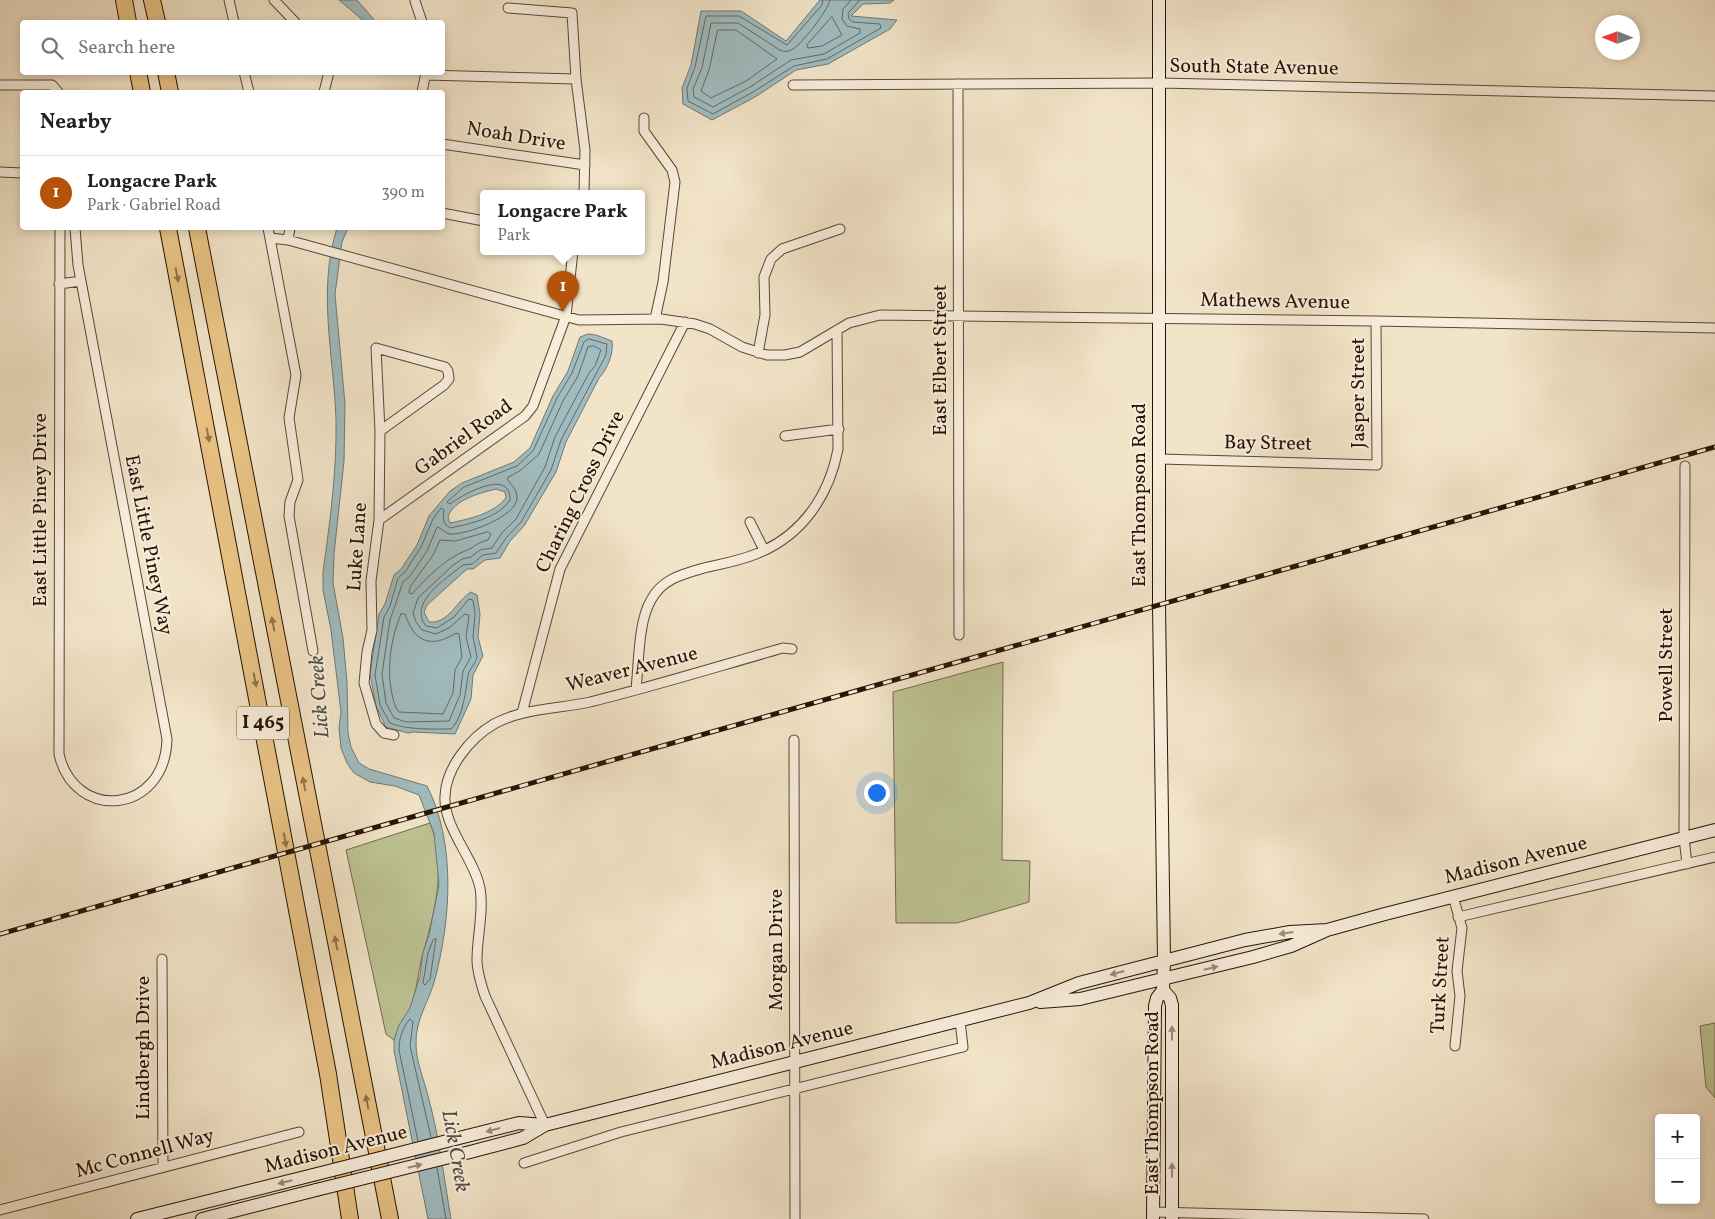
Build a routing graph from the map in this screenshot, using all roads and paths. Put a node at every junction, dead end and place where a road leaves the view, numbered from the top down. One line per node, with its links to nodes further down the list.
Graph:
1 (124, 0): 8 (highway)
2 (152, 0): 9 (highway)
3 (229, 0): 10 (street)
4 (274, 0): 11 (street)
5 (1159, 0): 20 (main road, East Thompson Road)
6 (415, 1): 12 (street)
7 (508, 8): 19 (street)
8 (128, 20)
9 (157, 20)
10 (234, 20)
11 (293, 20)
12 (421, 20)
13 (139, 75): 25 (highway)
14 (167, 75): 26 (highway)
15 (245, 75): 27 (street)
16 (328, 75): 28 (street)
17 (426, 75): 29 (street)
18 (445, 75): 19 (street)
19 (576, 79): 33 (street)
20 (1160, 83): 21 (street, South State Avenue); 30 (street, South State Avenue); 53 (main road, East Thompson Road)
21 (958, 84): 23 (street, South State Avenue); 52 (street, East Elbert Street)
22 (0, 85): 24 (street)
23 (793, 85)
24 (56, 90)
25 (142, 90)
26 (170, 90)
27 (248, 90)
28 (324, 90)
29 (422, 90)
30 (1715, 96)
31 (644, 118): 54 (street)
32 (445, 144): 33 (street, Noah Drive)
33 (585, 165): 36 (street)
34 (0, 172): 35 (street)
35 (20, 173)
36 (584, 190)
37 (445, 214): 38 (street)
38 (480, 220)
39 (840, 228): 59 (street)
40 (60, 230): 50 (street, East Little Piney Drive)
41 (75, 230): 49 (street, East Little Piney Way)
42 (168, 230): 101 (highway, I 465, one-way to 101)
43 (196, 230): 102 (highway, I 465, one-way to 43)
44 (268, 230): 46 (street)
45 (290, 230): 47 (street)
46 (270, 238): 47 (street, Mathews Avenue); 71 (street)
47 (288, 240): 51 (street, Mathews Avenue)
48 (572, 255): 51 (street, Gabriel Road)
49 (81, 281): 50 (street); 76 (street, East Little Piney Way)
50 (59, 284): 76 (street, East Little Piney Drive)
51 (566, 316): 54 (street, Mathews Avenue); 66 (street, Gabriel Road)
52 (959, 317): 53 (street, Mathews Avenue); 58 (street, Mathews Avenue); 69 (street, East Elbert Street)
53 (1159, 317): 55 (street, Mathews Avenue); 63 (main road, East Thompson Road)
54 (655, 319): 56 (street, Mathews Avenue)
55 (1376, 320): 57 (street, Mathews Avenue); 64 (street, Jasper Street)
56 (685, 322): 59 (street, Mathews Avenue); 73 (street, Charing Cross Drive)
57 (1715, 328)
58 (837, 330): 59 (street, Mathews Avenue); 60 (street)
59 (758, 353)
60 (839, 429): 62 (street); 68 (street)
61 (380, 431): 61 (street, Luke Lane); 66 (street, Luke Lane)
62 (785, 436)
63 (1159, 459): 64 (street, Bay Street); 85 (main road, East Thompson Road)
64 (1377, 465)
65 (1685, 466): 78 (street, Powell Street)
66 (379, 520): 74 (street, Luke Lane)
67 (750, 522): 68 (street)
68 (764, 550): 72 (street)
69 (959, 635)
70 (792, 649): 72 (street, Weaver Avenue)
71 (313, 651)
72 (636, 689): 73 (street, Weaver Avenue)
73 (522, 713): 92 (street, Weaver Avenue)
74 (394, 735)
75 (794, 740): 90 (street, Morgan Drive)
76 (76, 787)
77 (1715, 830): 78 (main road, Madison Avenue)
78 (1684, 838): 80 (street, Powell Street); 81 (main road, Madison Avenue)
79 (1715, 857): 80 (street, Madison Avenue)
80 (1687, 864): 82 (street, Madison Avenue)
81 (1453, 896): 82 (street, Turk Street); 83 (main road, Madison Avenue)
82 (1458, 917): 89 (street, Turk Street)
83 (1327, 930): 85 (main road, Madison Avenue, one-way to 85); 86 (main road, Madison Avenue, one-way to 83)
84 (162, 960): 95 (street, Lindbergh Drive)
85 (1164, 960): 86 (main road, East Thompson Road); 87 (main road, Madison Avenue, one-way to 87)
86 (1163, 985): 87 (main road, Madison Avenue); 97 (main road, East Thompson Road); 98 (main road, East Thompson Road, one-way to 86)
87 (1028, 1003): 88 (main road, Madison Avenue)
88 (960, 1021): 90 (main road, Madison Avenue); 91 (street)
89 (1455, 1046)
90 (795, 1062): 91 (street, Morgan Drive); 92 (main road, Madison Avenue)
91 (795, 1089): 94 (street); 103 (street, Morgan Drive)
92 (545, 1125): 99 (main road, Madison Avenue, one-way to 99, bridge); 100 (main road, Madison Avenue, one-way to 92, bridge)
93 (299, 1132): 95 (street, Mc Connell Way)
94 (524, 1163)
95 (163, 1167): 96 (street, Mc Connell Way)
96 (0, 1210)
97 (1153, 1215): 98 (street)
98 (1172, 1215): 104 (street)
99 (136, 1219)
100 (202, 1219)
101 (350, 1219)
102 (390, 1219)
103 (795, 1219)
104 (1424, 1219)

